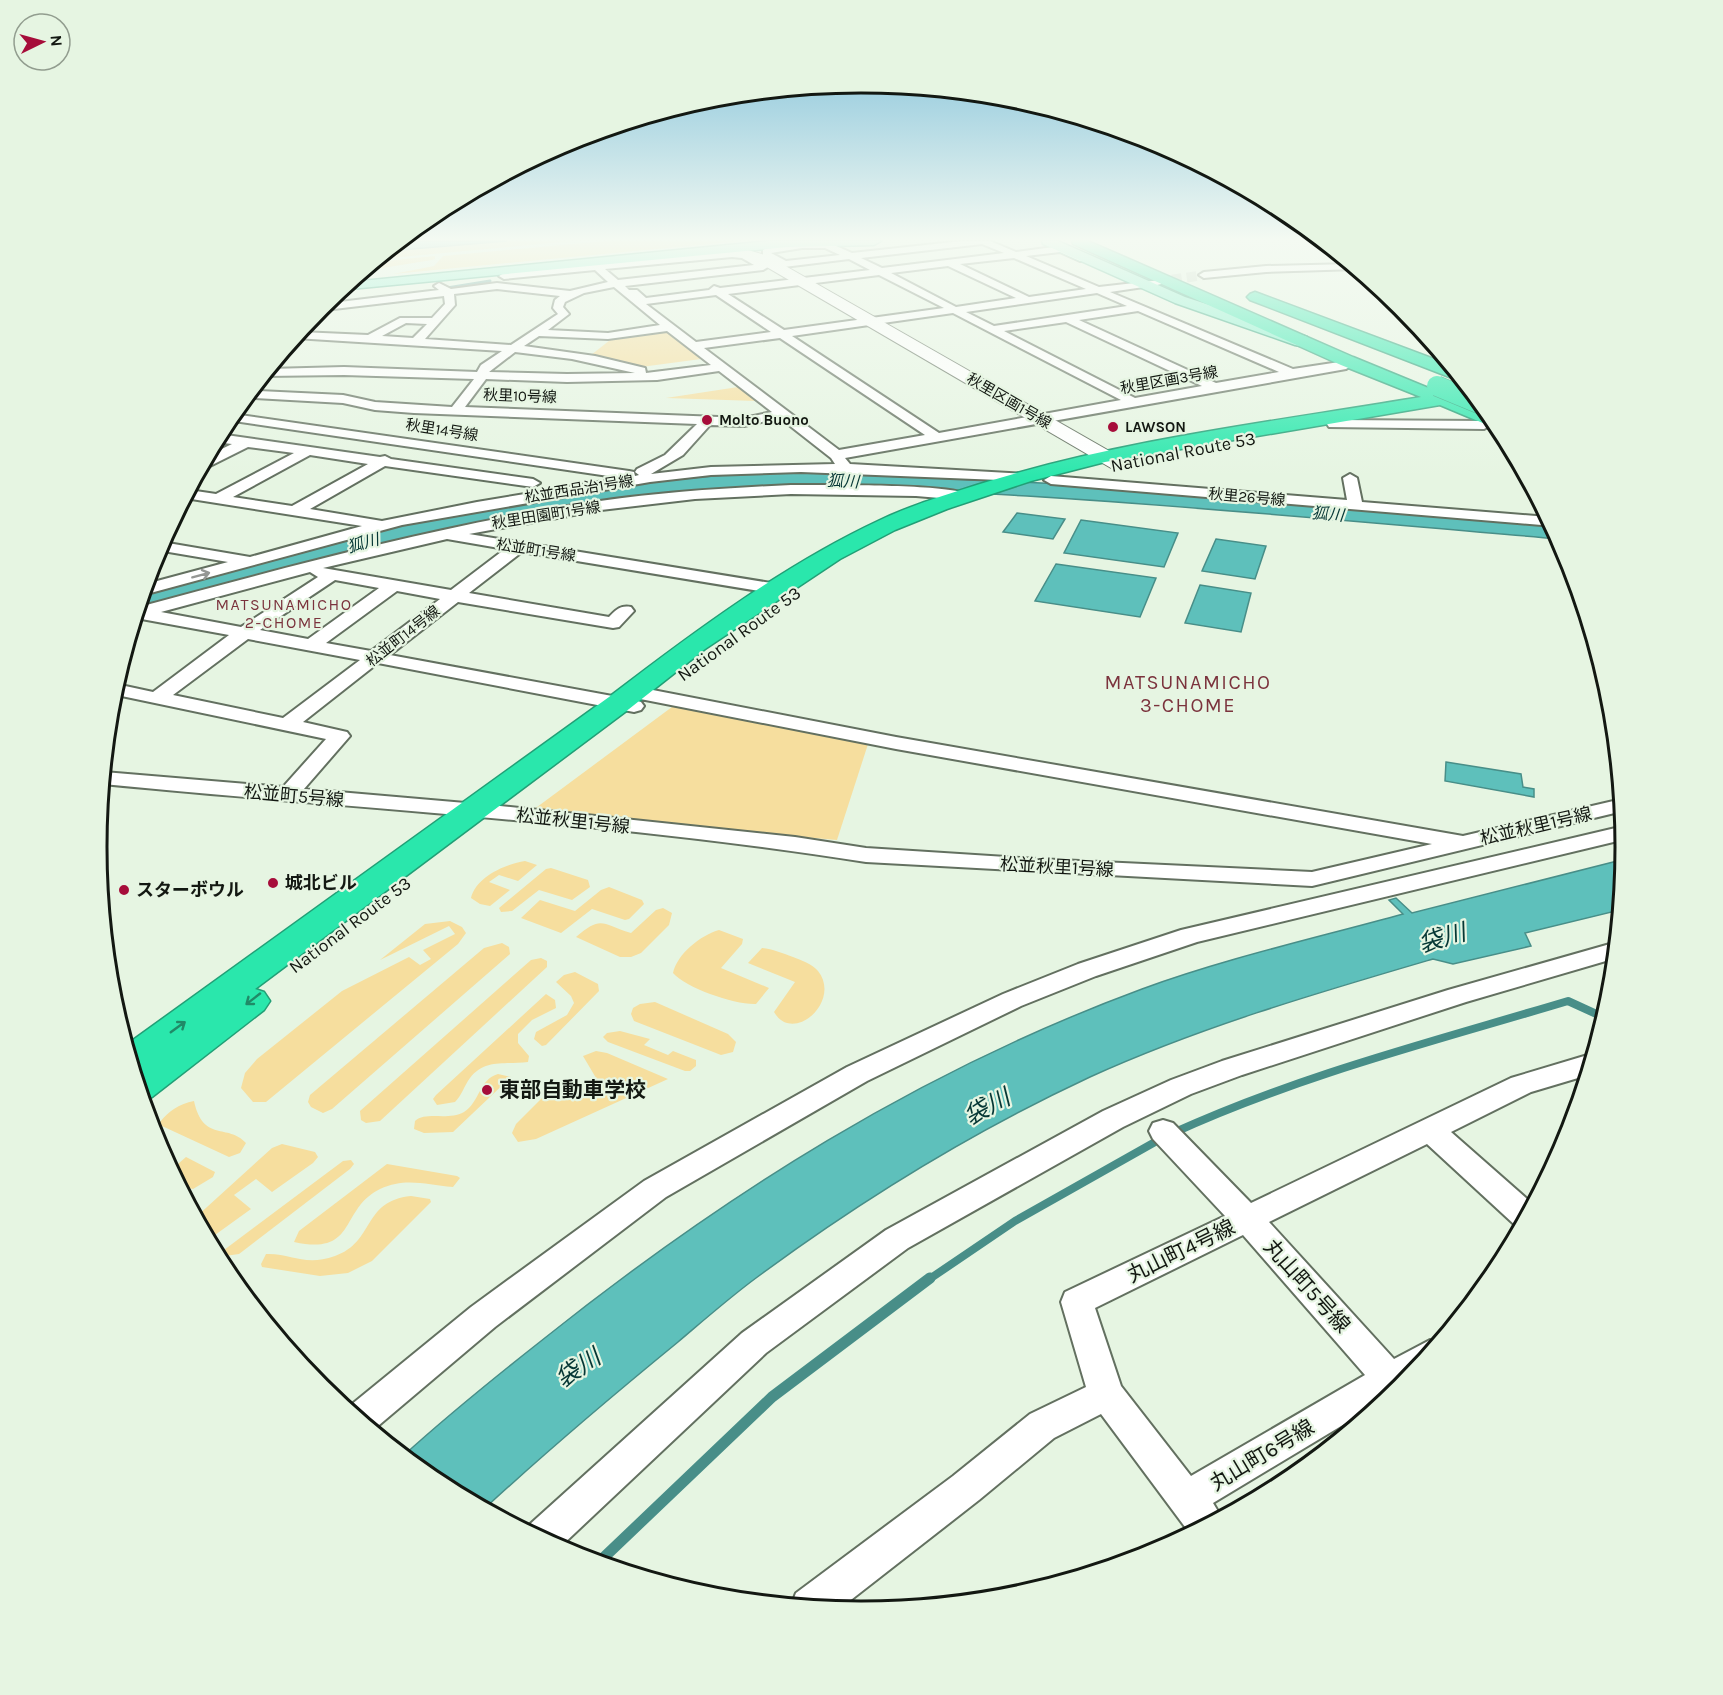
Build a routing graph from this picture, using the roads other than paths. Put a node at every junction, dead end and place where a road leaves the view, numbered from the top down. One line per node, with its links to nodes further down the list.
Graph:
1 (404, 320): 24 (street)
2 (407, 320): 16 (street)
3 (555, 320): 20 (street)
4 (662, 320): 18 (street)
5 (760, 320): 21 (street)
6 (877, 320): 17 (street)
7 (975, 320): 19 (street)
8 (1053, 320): 19 (street)
9 (1071, 320): 39 (street)
10 (1167, 320): 34 (street, 秋里区画3号線)
11 (1237, 320): 25 (main road)
12 (1255, 320): 25 (highway)
13 (1280, 320): 38 (highway)
14 (1288, 320): 38 (highway)
15 (1302, 320): 38 (highway)
16 (436, 321): 26 (street)
17 (871, 321): 21 (street); 51 (street, 秋里区画1号線)
18 (670, 327): 23 (street); 27 (street)
19 (993, 329): 43 (street)
20 (536, 333): 23 (street); 28 (street)
21 (781, 334): 27 (street); 56 (street)
22 (308, 335): 24 (street)
23 (608, 336): 29 (street)
24 (371, 338): 26 (street)
25 (1302, 341): 37 (highway)
26 (416, 342): 28 (street)
27 (694, 346): 31 (street)
28 (512, 348): 29 (street); 35 (street)
29 (584, 357): 36 (street)
30 (1346, 365): 34 (street)
31 (722, 367): 36 (street); 47 (street)
32 (275, 373): 33 (street)
33 (286, 373): 35 (street); 40 (street)
34 (1292, 373): 39 (street, 秋里区画3号線)
35 (480, 376): 36 (street); 45 (street)
36 (657, 376)
37 (1395, 381): 38 (highway); 48 (highway)
38 (1447, 386): 41 (highway, bridge); 46 (highway); 48 (highway, National Route 53)
39 (1214, 387): 43 (street, 秋里区画3号線)
40 (260, 392)
41 (1466, 396)
42 (256, 398): 44 (street, 秋里10号線)
43 (1134, 402): 51 (street, 秋里区画3号線)
44 (362, 404): 45 (street, 秋里10号線); 50 (street)
45 (456, 410): 52 (street, 秋里10号線)
46 (1476, 410)
47 (781, 414): 52 (street, 秋里10号線); 63 (street)
48 (1361, 415): 53 (highway); 54 (highway, National Route 53); 62 (highway, National Route 53)
49 (242, 417): 50 (street, 秋里14号線)
50 (325, 419): 59 (street, 秋里14号線)
51 (1041, 419): 56 (street, 秋里区画3号線); 62 (street, 秋里区画1号線)
52 (707, 420): 65 (street)
53 (1485, 422)
54 (1334, 424): 55 (street); 62 (highway, National Route 53)
55 (1487, 425)
56 (937, 437): 63 (street, 秋里区画3号線)
57 (227, 439): 58 (street)
58 (246, 442): 60 (street); 61 (street)
59 (416, 443): 64 (street); 65 (street, 秋里14号線)
60 (308, 451): 64 (street); 72 (street)
61 (216, 457)
62 (1111, 460): 69 (highway, National Route 53); 69 (highway, National Route 53)
63 (840, 461): 66 (street, 松並西品治1号線); 69 (street, 松並西品治1号線)
64 (382, 462): 68 (street); 74 (street)
65 (630, 475): 66 (street, 秋里14号線)
66 (650, 478): 76 (street, 松並西品治1号線)
67 (1350, 478): 73 (street)
68 (533, 483)
69 (1008, 486): 73 (street, 秋里26号線); 77 (street, 秋里田園町1号線); 83 (highway, National Route 53)
70 (199, 488): 72 (street)
71 (195, 494): 72 (street, 松並町1号線)
72 (224, 495): 74 (street, 松並町1号線)
73 (1355, 506): 75 (street, 秋里26号線)
74 (302, 508): 76 (street, 松並町1号線); 76 (street)
75 (1541, 521)
76 (393, 523): 77 (street, 松並町1号線); 80 (street, 松並西品治1号線)
77 (438, 534): 79 (street, 松並町1号線); 81 (street, 秋里田園町1号線)
78 (169, 548): 80 (street)
79 (517, 548): 83 (street, 松並町1号線); 86 (street, 松並町14号線)
80 (251, 561): 85 (street, 松並西品治1号線, one-way to 80)
81 (298, 569): 82 (street); 87 (street, 秋里田園町1号線)
82 (332, 575): 84 (street); 90 (street)
83 (798, 580): 95 (highway, National Route 53); 95 (highway, National Route 53)
84 (394, 585): 86 (street); 91 (street)
85 (153, 587)
86 (455, 596): 88 (street); 92 (street, 松並町14号線)
87 (145, 611)
88 (625, 611)
89 (144, 614): 90 (street)
90 (244, 633): 91 (street); 94 (street)
91 (310, 646): 92 (street)
92 (374, 658): 95 (street); 96 (street, 松並町14号線)
93 (123, 691): 94 (street)
94 (157, 698): 96 (street)
95 (636, 700): 100 (highway, National Route 53); 102 (street)
96 (288, 724): 98 (street)
97 (111, 779): 98 (street, 松並町5号線)
98 (287, 796): 100 (street, 松並町5号線)
99 (1614, 808): 102 (street, 松並秋里1号線)
100 (486, 812): 102 (street, 松並秋里1号線); 104 (highway, National Route 53, one-way to 100); 106 (highway, National Route 53, one-way to 106)
101 (1615, 834): 114 (street)
102 (1466, 842)
103 (1609, 952): 116 (street)
104 (137, 1058)
105 (1583, 1066): 107 (street, 丸山町4号線)
106 (145, 1082)
107 (1429, 1129): 109 (street); 110 (street, 丸山町4号線)
108 (1162, 1131): 110 (street, 丸山町5号線)
109 (1522, 1212)
110 (1247, 1219): 111 (street, 丸山町5号線); 113 (street, 丸山町4号線)
111 (1394, 1382)
112 (1385, 1391): 115 (street, 丸山町6号線)
113 (1106, 1394): 115 (street, 丸山町4号線); 117 (street)
114 (365, 1415)
115 (1197, 1513)
116 (547, 1533)
117 (819, 1600)

